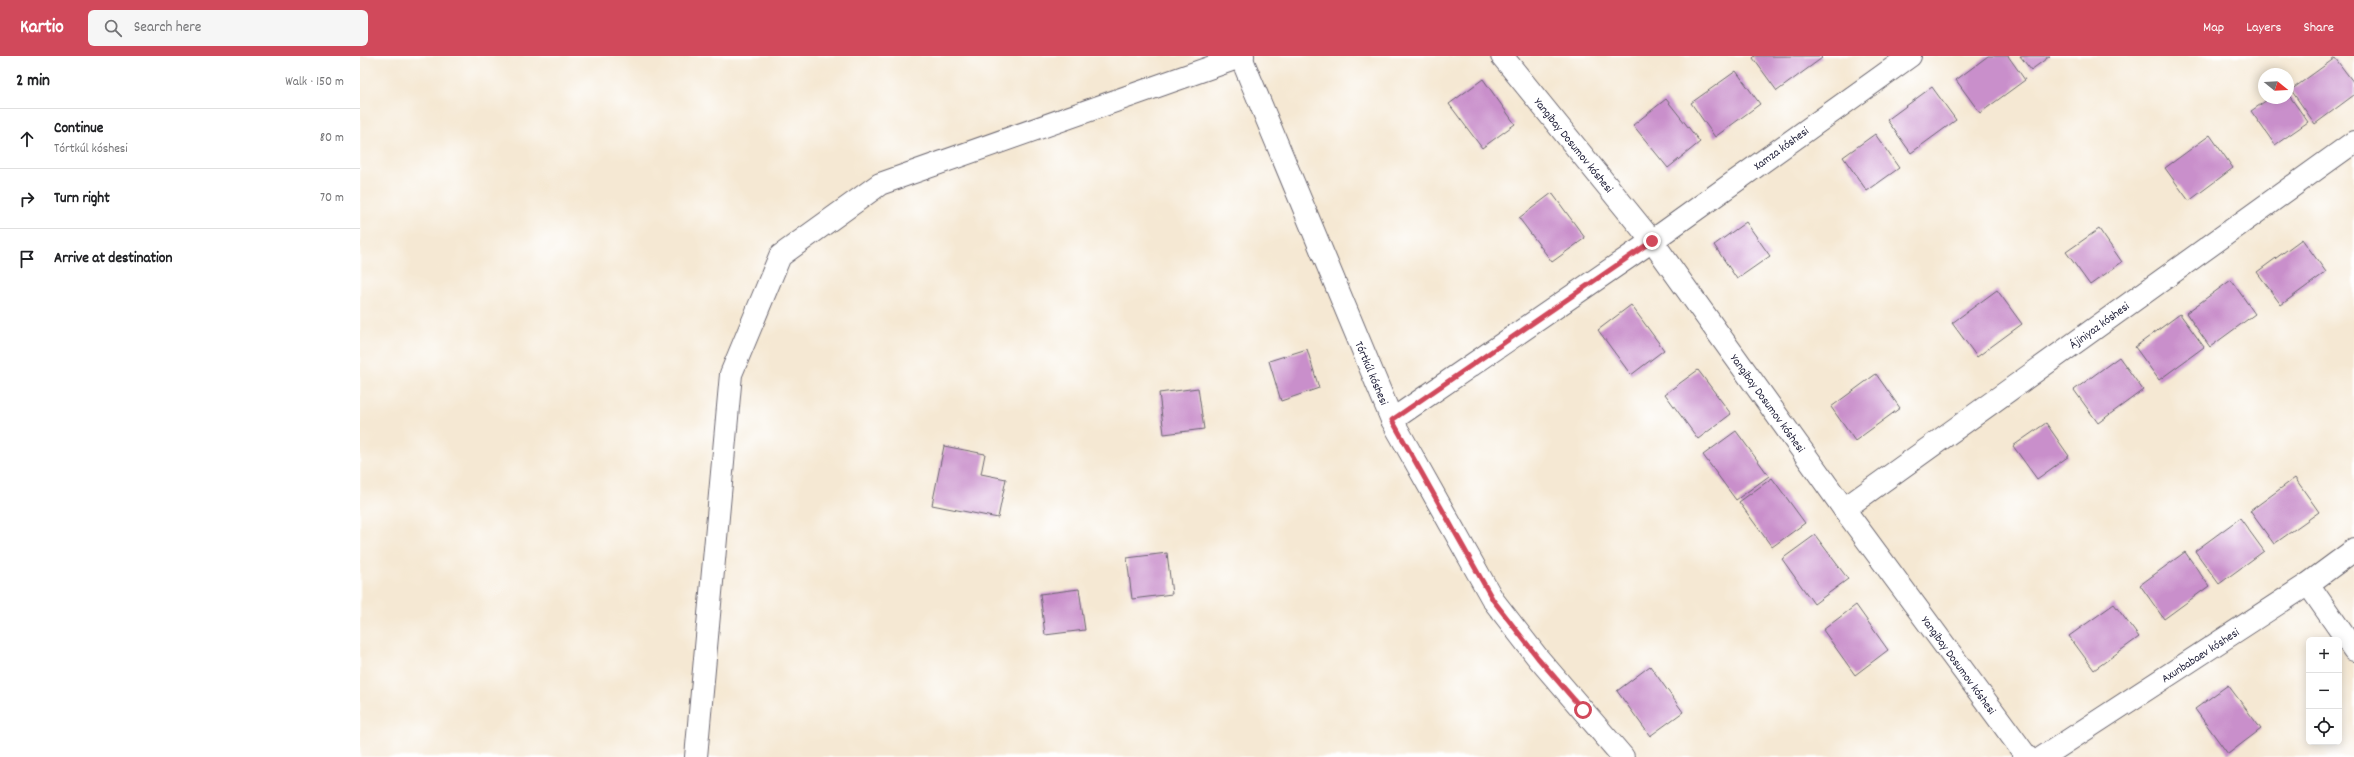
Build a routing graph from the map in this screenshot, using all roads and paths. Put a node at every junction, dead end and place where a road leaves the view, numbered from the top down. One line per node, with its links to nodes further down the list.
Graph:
1 (1242, 56): 6 (street, Tórtkúl kóshesi); 11 (street)
2 (1502, 56): 5 (street, Yangibay Dosumov kóshesi)
3 (1910, 56): 5 (street, Xamza kóshesi)
4 (2354, 142): 7 (street, Ájiniyaz kóshesi)
5 (1652, 241): 6 (street, Xamza kóshesi); 7 (street, Yangibay Dosumov kóshesi)
6 (1392, 420): 12 (street, Tórtkúl kóshesi)
7 (1844, 509): 13 (street, Yangibay Dosumov kóshesi)
8 (2354, 550): 9 (street, Axunbabaev kóshesi)
9 (2308, 584): 10 (street); 14 (street, Axunbabaev kóshesi)
10 (2354, 650)
11 (696, 757)
12 (1623, 757)
13 (2027, 757)
14 (2043, 757)

